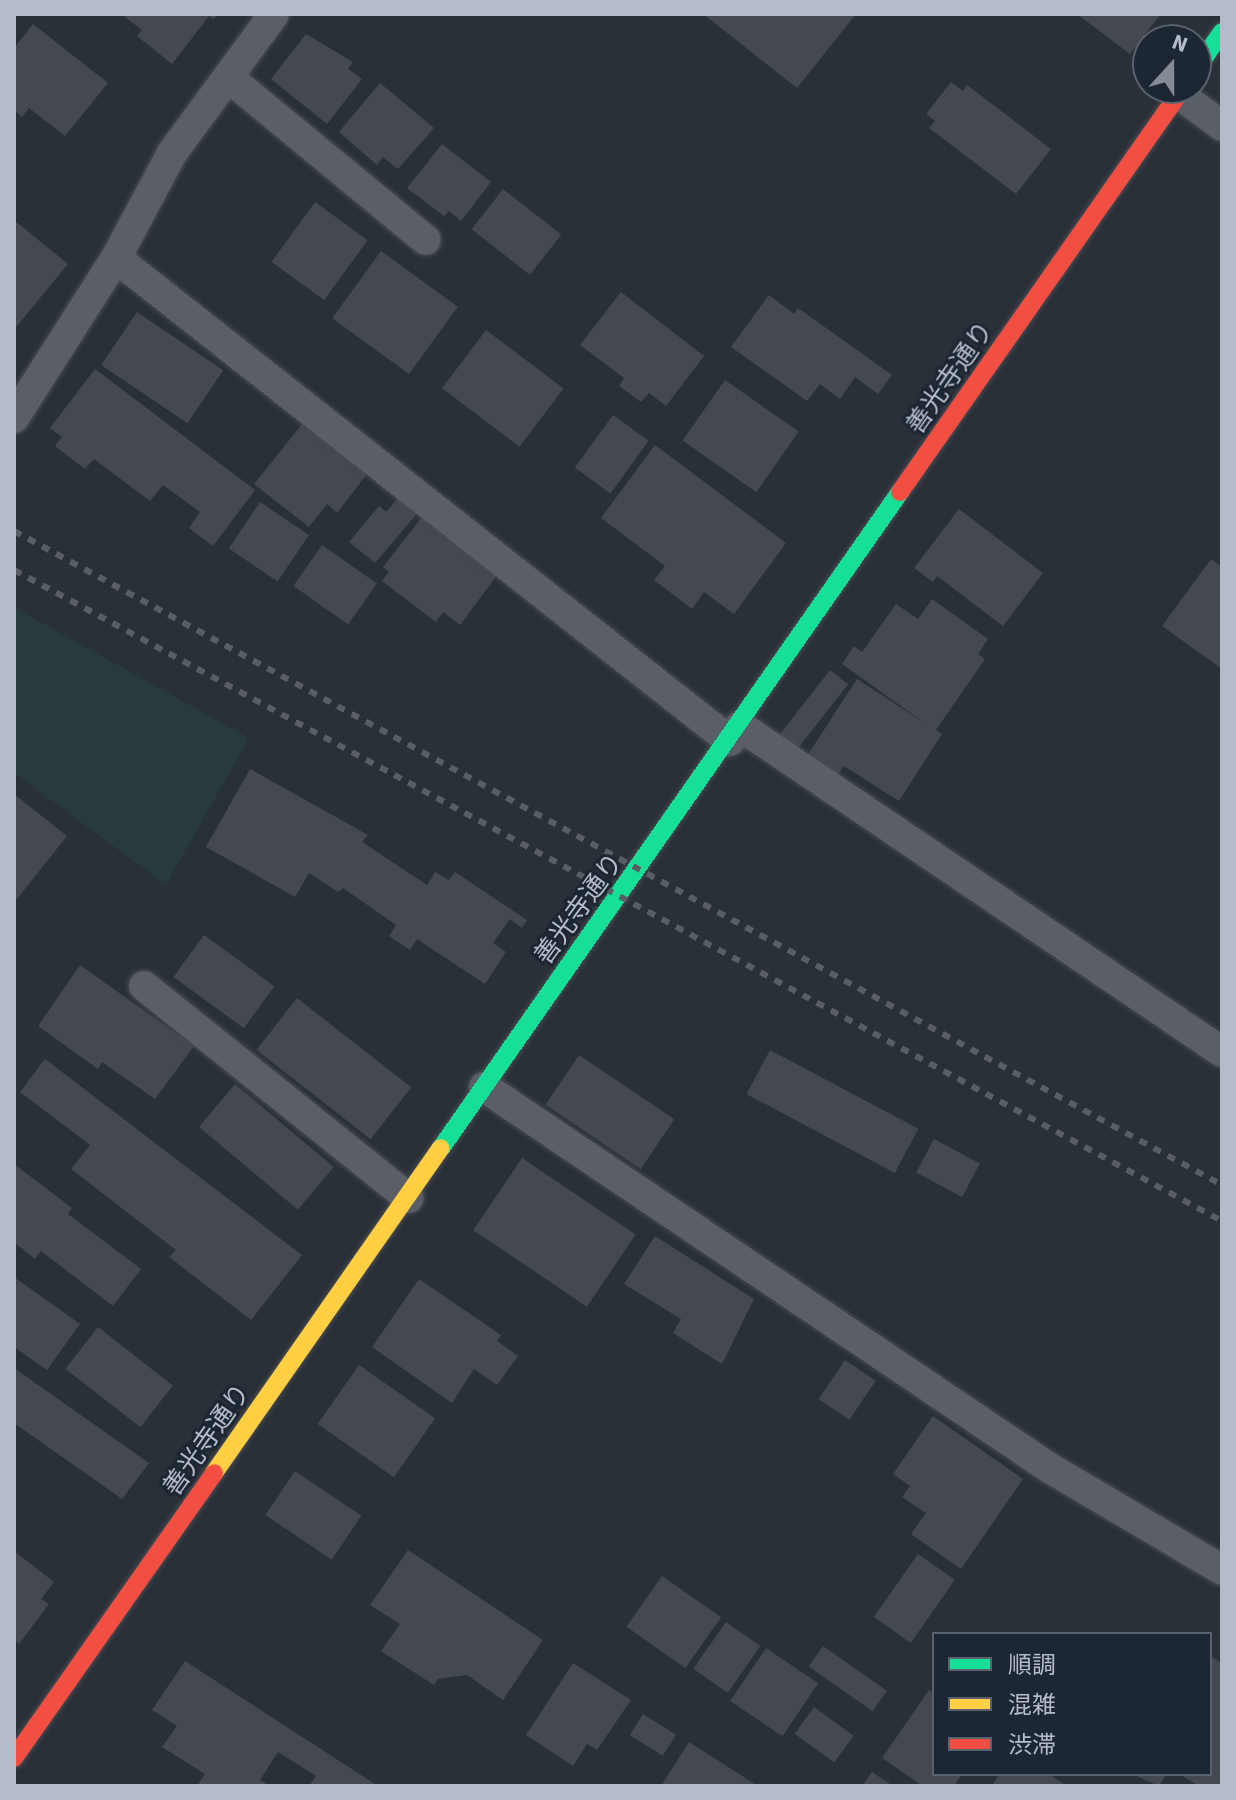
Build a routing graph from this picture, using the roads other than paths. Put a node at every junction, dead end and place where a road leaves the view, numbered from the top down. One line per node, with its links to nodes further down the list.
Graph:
1 (274, 14): 2 (lane)
2 (228, 77): 6 (lane); 7 (lane)
3 (1172, 104): 9 (main road, 善光寺通り)
4 (1203, 104): 5 (lane)
5 (1222, 126)
6 (426, 240)
7 (116, 258): 8 (lane); 9 (lane)
8 (14, 418)
9 (735, 734): 11 (lane); 12 (main road, 善光寺通り)
10 (144, 986): 13 (lane)
11 (1222, 1052)
12 (484, 1087): 13 (main road, 善光寺通り); 14 (lane)
13 (409, 1198): 15 (main road, 善光寺通り)
14 (1222, 1570)
15 (14, 1758)

